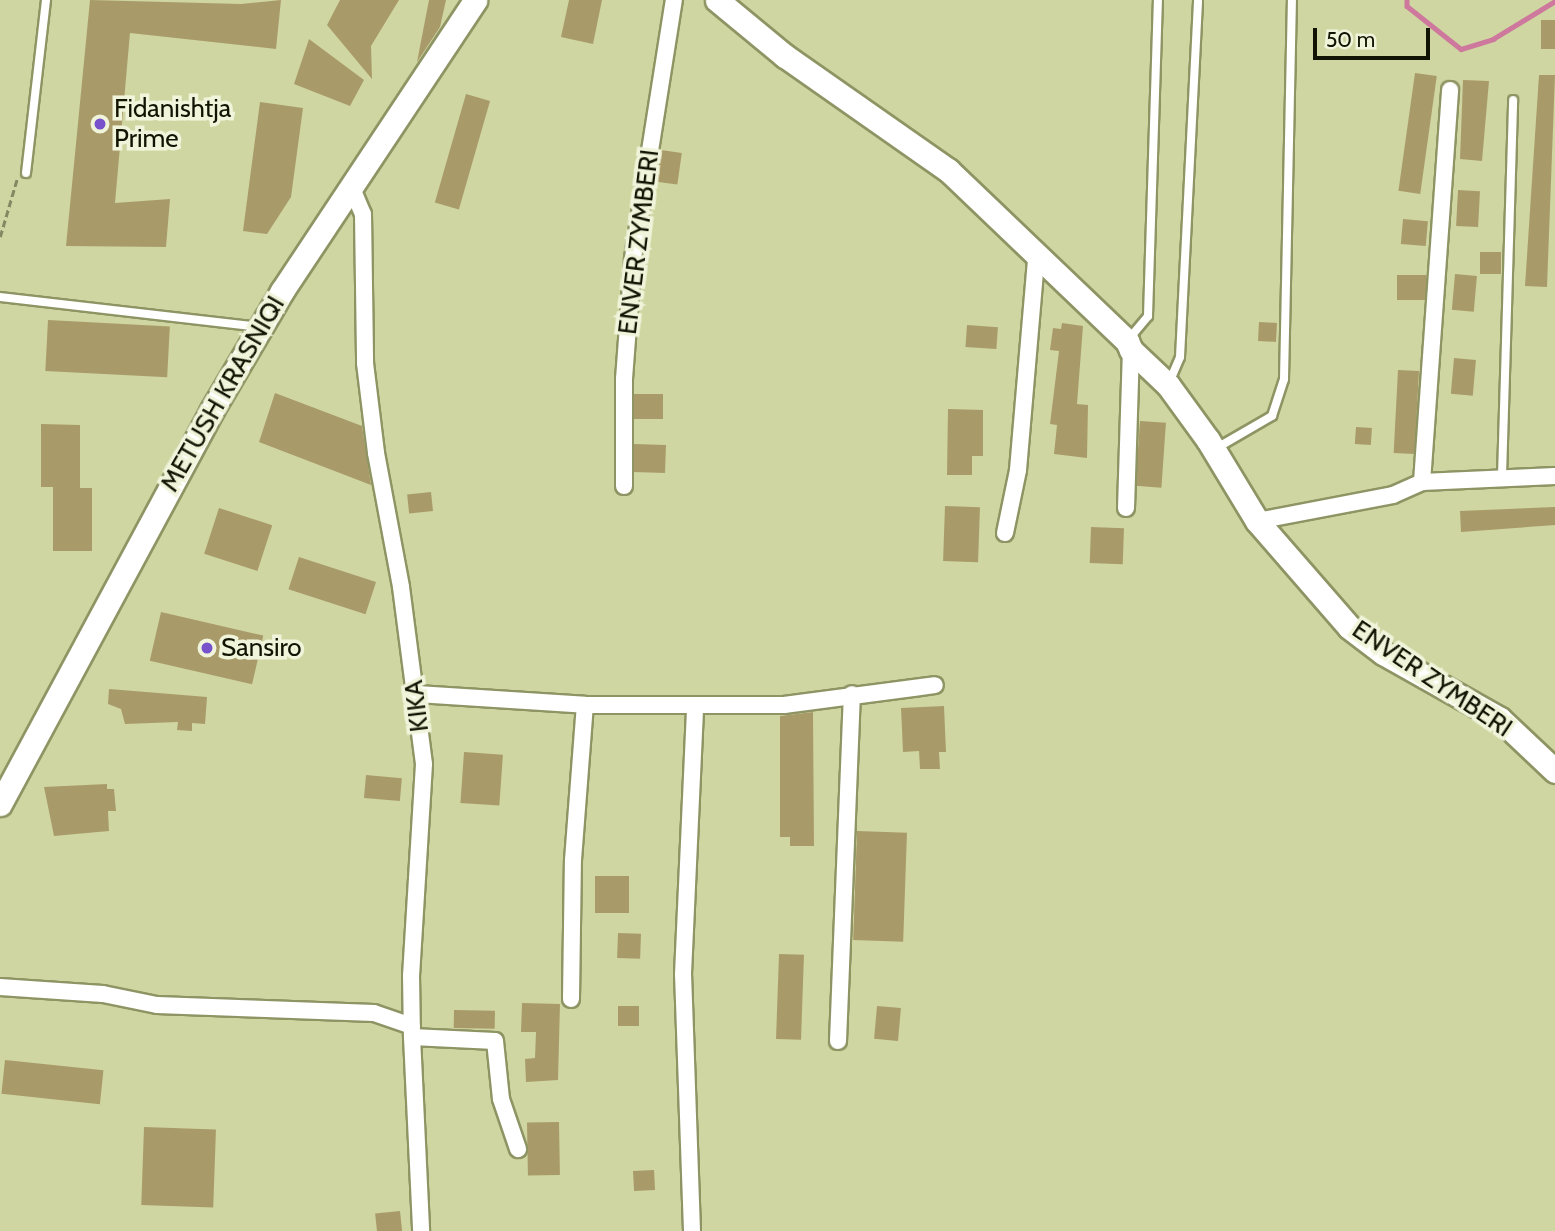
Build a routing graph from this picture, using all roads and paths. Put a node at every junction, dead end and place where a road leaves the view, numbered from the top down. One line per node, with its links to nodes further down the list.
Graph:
1 (46, 0): 10 (lane)
2 (475, 0): 11 (street, METUSH KRASNIQI)
3 (674, 0): 22 (street, ENVER ZYMBERI)
4 (717, 0): 13 (street, ENVER ZYMBERI)
5 (1158, 0): 16 (lane)
6 (1198, 0): 17 (lane)
7 (1292, 0): 18 (lane)
8 (1450, 90): 21 (street)
9 (1513, 100): 20 (lane)
10 (26, 173): 12 (path)
11 (351, 186): 15 (street, METUSH KRASNIQI); 27 (street, KIKA)
12 (0, 237)
13 (1036, 258): 16 (street, ENVER ZYMBERI); 25 (street)
14 (0, 297): 15 (lane)
15 (260, 328): 32 (street, METUSH KRASNIQI)
16 (1129, 346): 17 (street, ENVER ZYMBERI); 23 (street)
17 (1168, 385): 18 (street, ENVER ZYMBERI)
18 (1214, 450): 24 (street, ENVER ZYMBERI)
19 (1555, 476): 20 (street)
20 (1502, 477): 21 (street)
21 (1422, 482): 24 (street)
22 (624, 486)
23 (1126, 508)
24 (1257, 521): 31 (street, ENVER ZYMBERI)
25 (1005, 533)
26 (935, 685): 28 (street)
27 (417, 694): 29 (street); 36 (street, KIKA)
28 (852, 694): 30 (street); 37 (street)
29 (584, 705): 30 (street); 35 (street)
30 (695, 706): 40 (street)
31 (1555, 771)
32 (5, 784): 33 (street, METUSH KRASNIQI)
33 (0, 804)
34 (0, 987): 36 (street)
35 (571, 999)
36 (412, 1031): 38 (street); 39 (street, KIKA)
37 (838, 1041)
38 (518, 1149)
39 (421, 1231)
40 (692, 1231)

